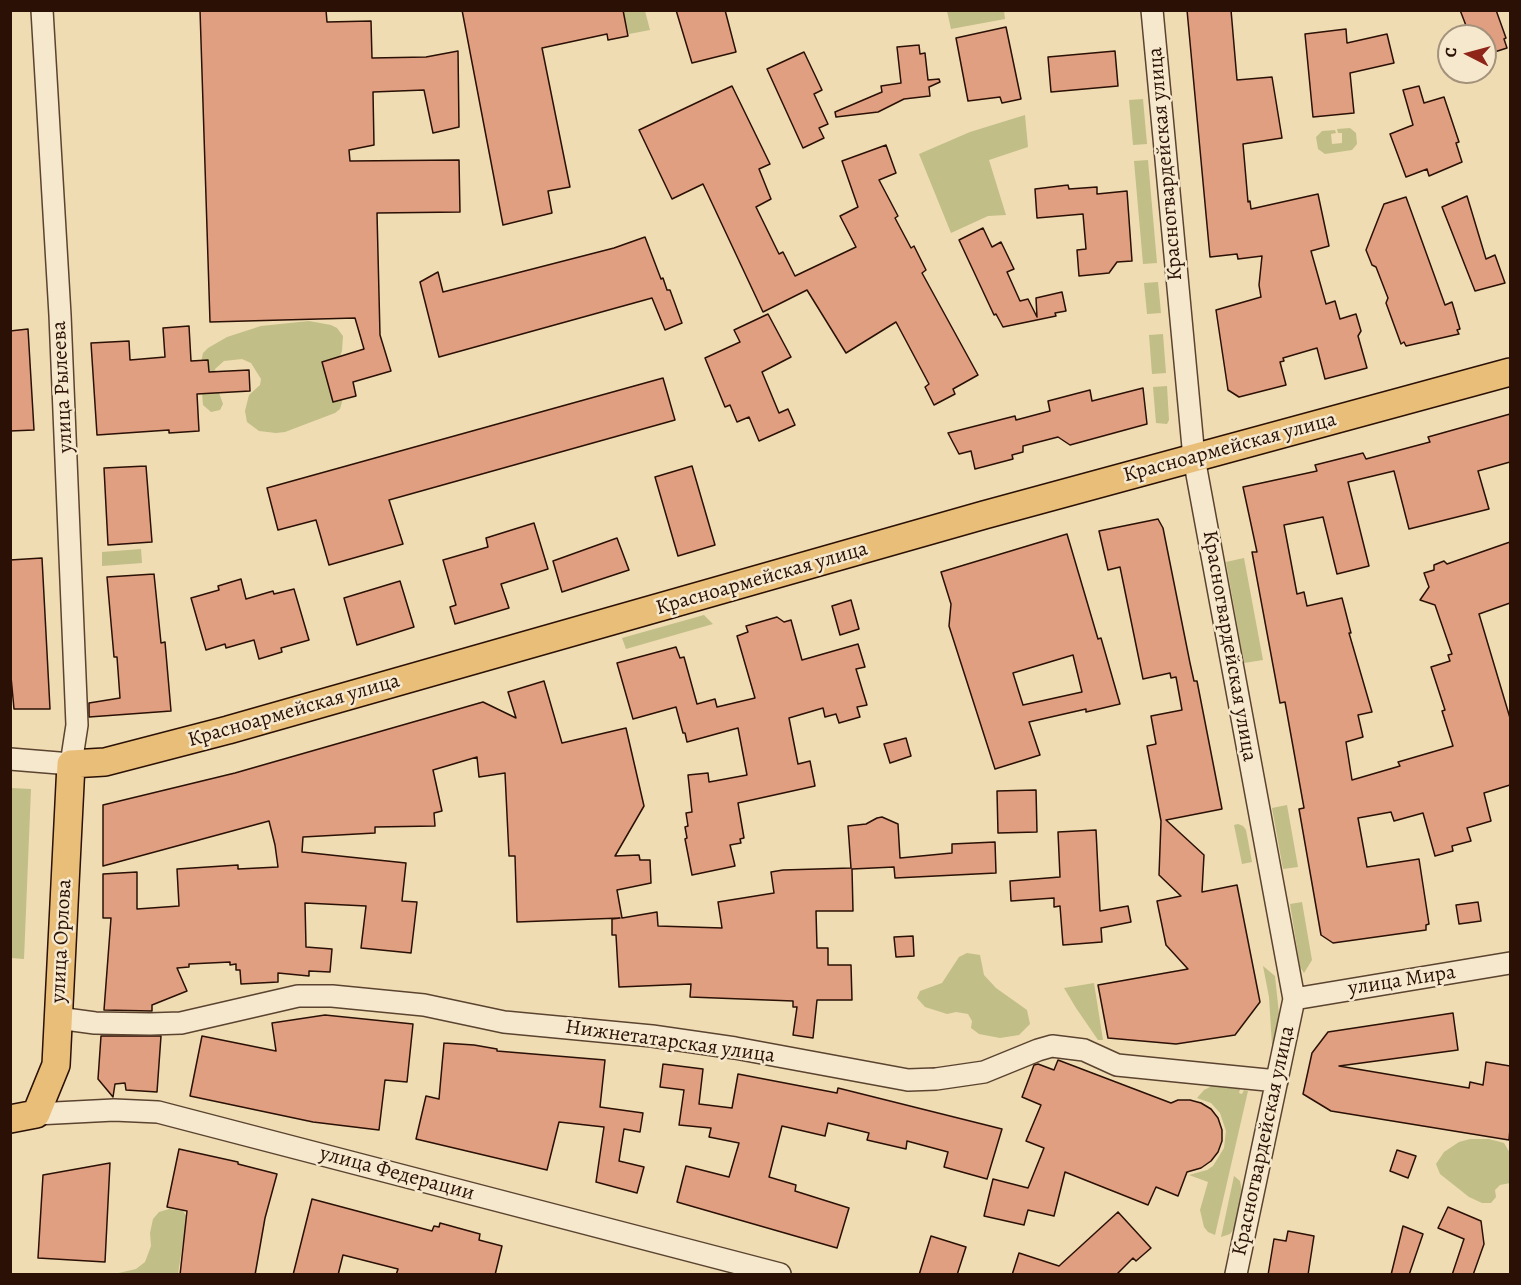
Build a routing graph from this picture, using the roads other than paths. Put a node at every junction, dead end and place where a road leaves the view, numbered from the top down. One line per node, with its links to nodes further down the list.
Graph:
1 (42, 10): 6 (street, улица Рылеева)
2 (1152, 10): 4 (street, Красногвардейская улица)
3 (1510, 372): 4 (main road, Красноармейская улица)
4 (1194, 458): 6 (main road, Красноармейская улица); 8 (street, Красногвардейская улица)
5 (10, 759): 6 (street, Красноармейская улица)
6 (71, 764): 9 (main road, улица Орлова)
7 (1510, 963): 8 (street, улица Мира)
8 (1294, 999): 10 (street, Красногвардейская улица)
9 (58, 1018): 10 (street, Нижнетатарская улица); 11 (main road, улица Орлова)
10 (1277, 1081): 13 (street, Красногвардейская улица)
11 (23, 1116): 12 (street, улица Федерации)
12 (780, 1275)
13 (1236, 1275)

